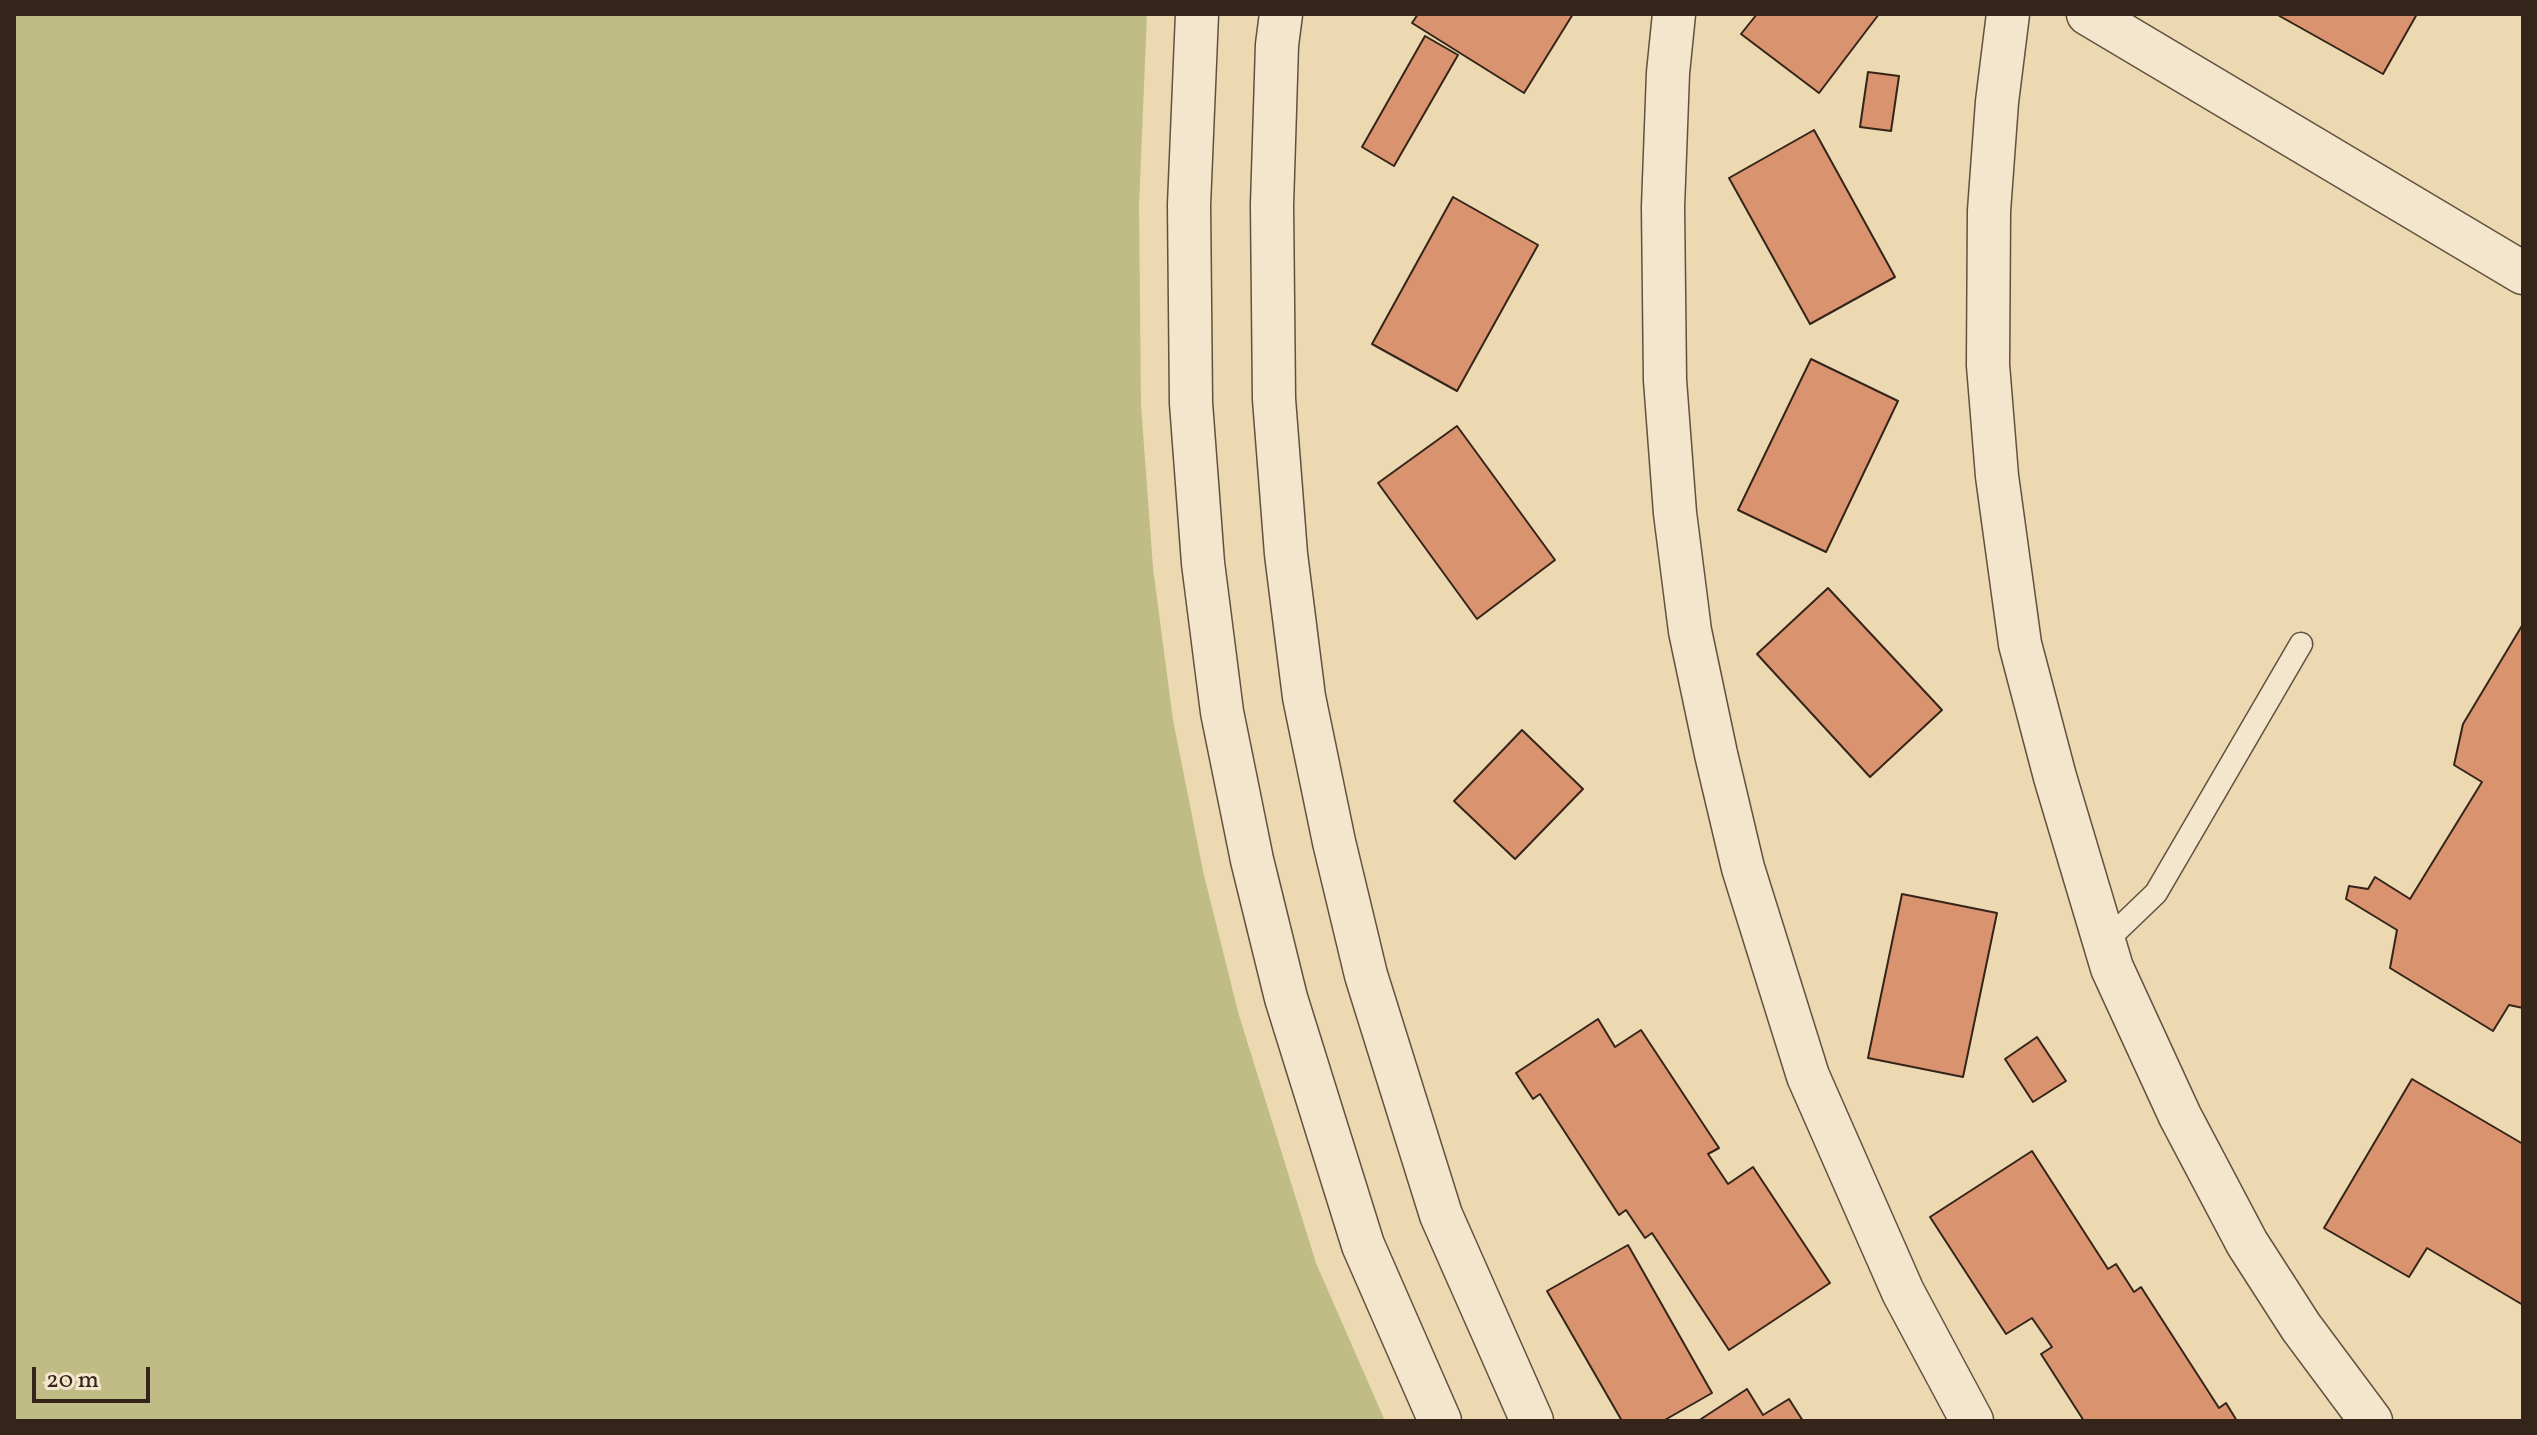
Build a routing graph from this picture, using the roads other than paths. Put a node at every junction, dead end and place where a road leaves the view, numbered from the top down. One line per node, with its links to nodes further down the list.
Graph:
1 (1197, 14): 9 (street)
2 (1281, 14): 10 (street)
3 (1674, 14): 11 (street)
4 (2008, 14): 8 (street)
5 (2088, 14): 6 (street)
6 (2523, 273)
7 (2301, 644): 8 (lane)
8 (2105, 942): 12 (street)
9 (1440, 1421)
10 (1532, 1421)
11 (1972, 1421)
12 (2371, 1421)

